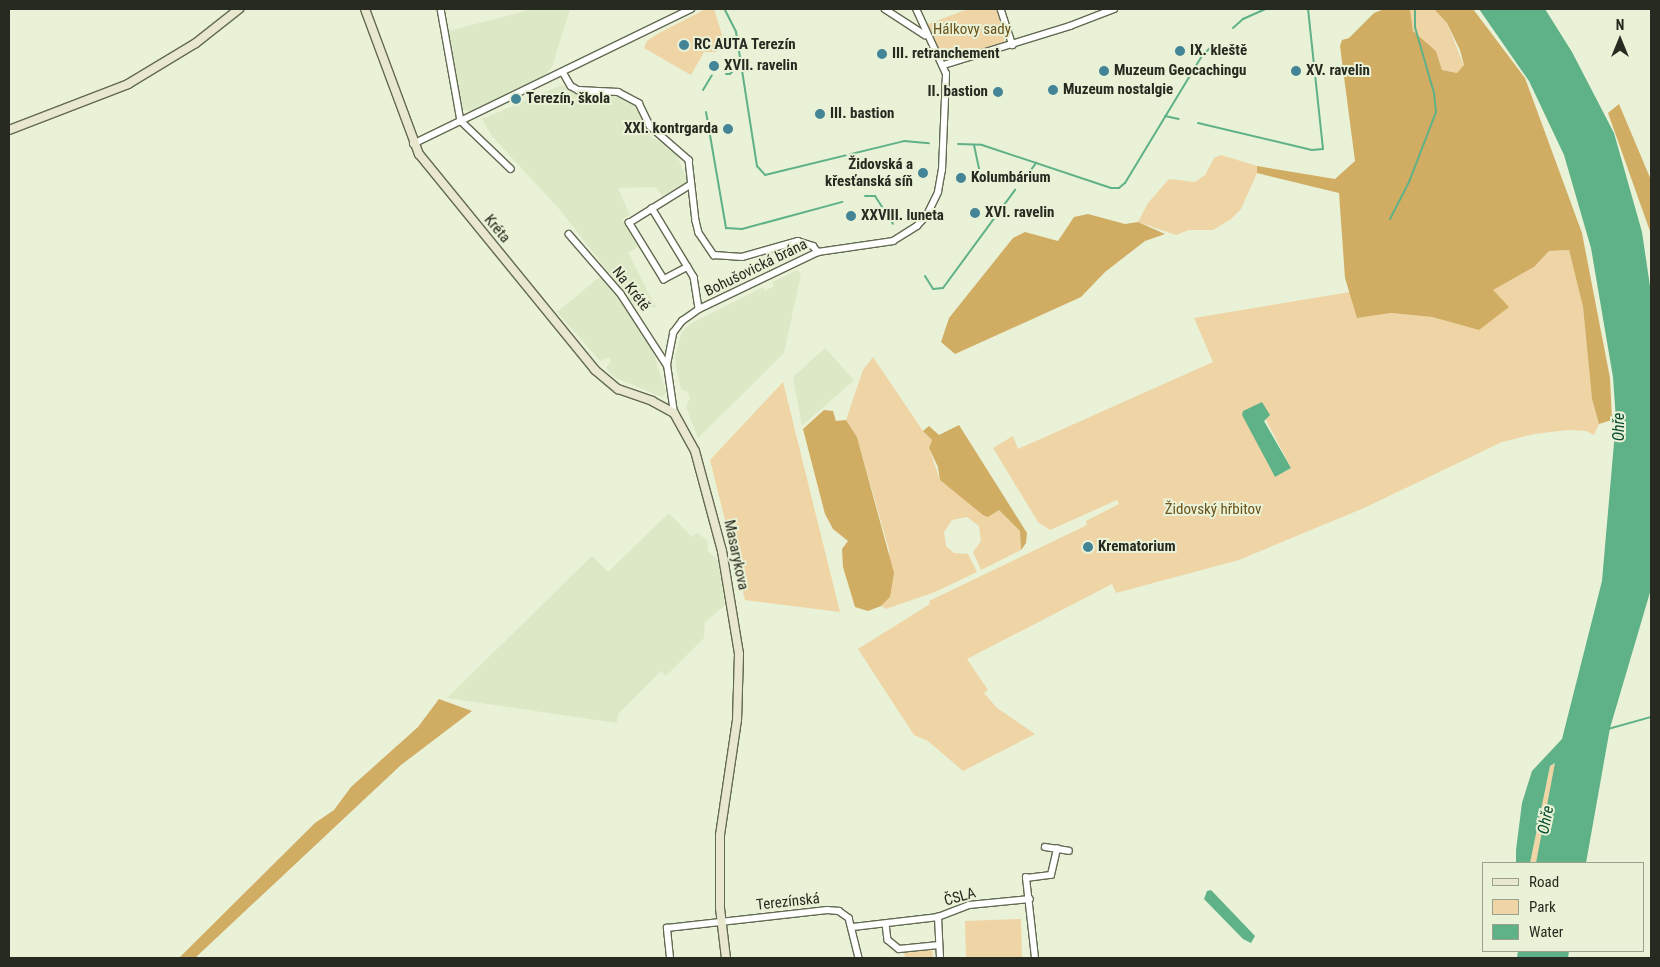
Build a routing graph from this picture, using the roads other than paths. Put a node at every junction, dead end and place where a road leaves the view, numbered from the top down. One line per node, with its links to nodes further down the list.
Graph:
1 (239, 9): 14 (street)
2 (365, 9): 15 (street, Kréta)
3 (441, 9): 13 (street)
4 (691, 9): 12 (street)
5 (885, 9): 9 (street)
6 (916, 9): 9 (street)
7 (1001, 9): 10 (street)
8 (1110, 9): 10 (street)
9 (925, 35): 11 (street)
10 (1013, 44): 11 (street)
11 (944, 65): 20 (street, Bohušovická brána)
12 (563, 72): 13 (street); 17 (street)
13 (461, 121): 15 (street); 16 (street)
14 (9, 130)
15 (413, 144): 24 (street, Kréta)
16 (511, 169)
17 (690, 185): 18 (street); 20 (street)
18 (652, 208): 21 (street); 21 (street)
19 (569, 234): 23 (street, Na Krétě)
20 (818, 252): 22 (street, Bohušovická brána)
21 (688, 267): 22 (street)
22 (699, 309): 23 (street, Bohušovická brána)
23 (667, 365): 24 (street, Bohušovická brána)
24 (674, 412): 30 (street, Masarykova)
25 (1046, 847): 26 (street)
26 (1057, 850): 27 (street); 28 (street)
27 (1069, 851)
28 (1030, 899): 29 (street, ČSLA); 38 (street)
29 (938, 917): 31 (street); 33 (street, ČSLA)
30 (722, 922): 32 (street, Terezínská); 34 (street, Terezínská); 35 (street)
31 (886, 924): 32 (street); 33 (street)
32 (854, 927): 36 (street)
33 (940, 945): 37 (street, ČSLA)
34 (670, 958)
35 (726, 958)
36 (859, 958)
37 (940, 958)
38 (1035, 958)

